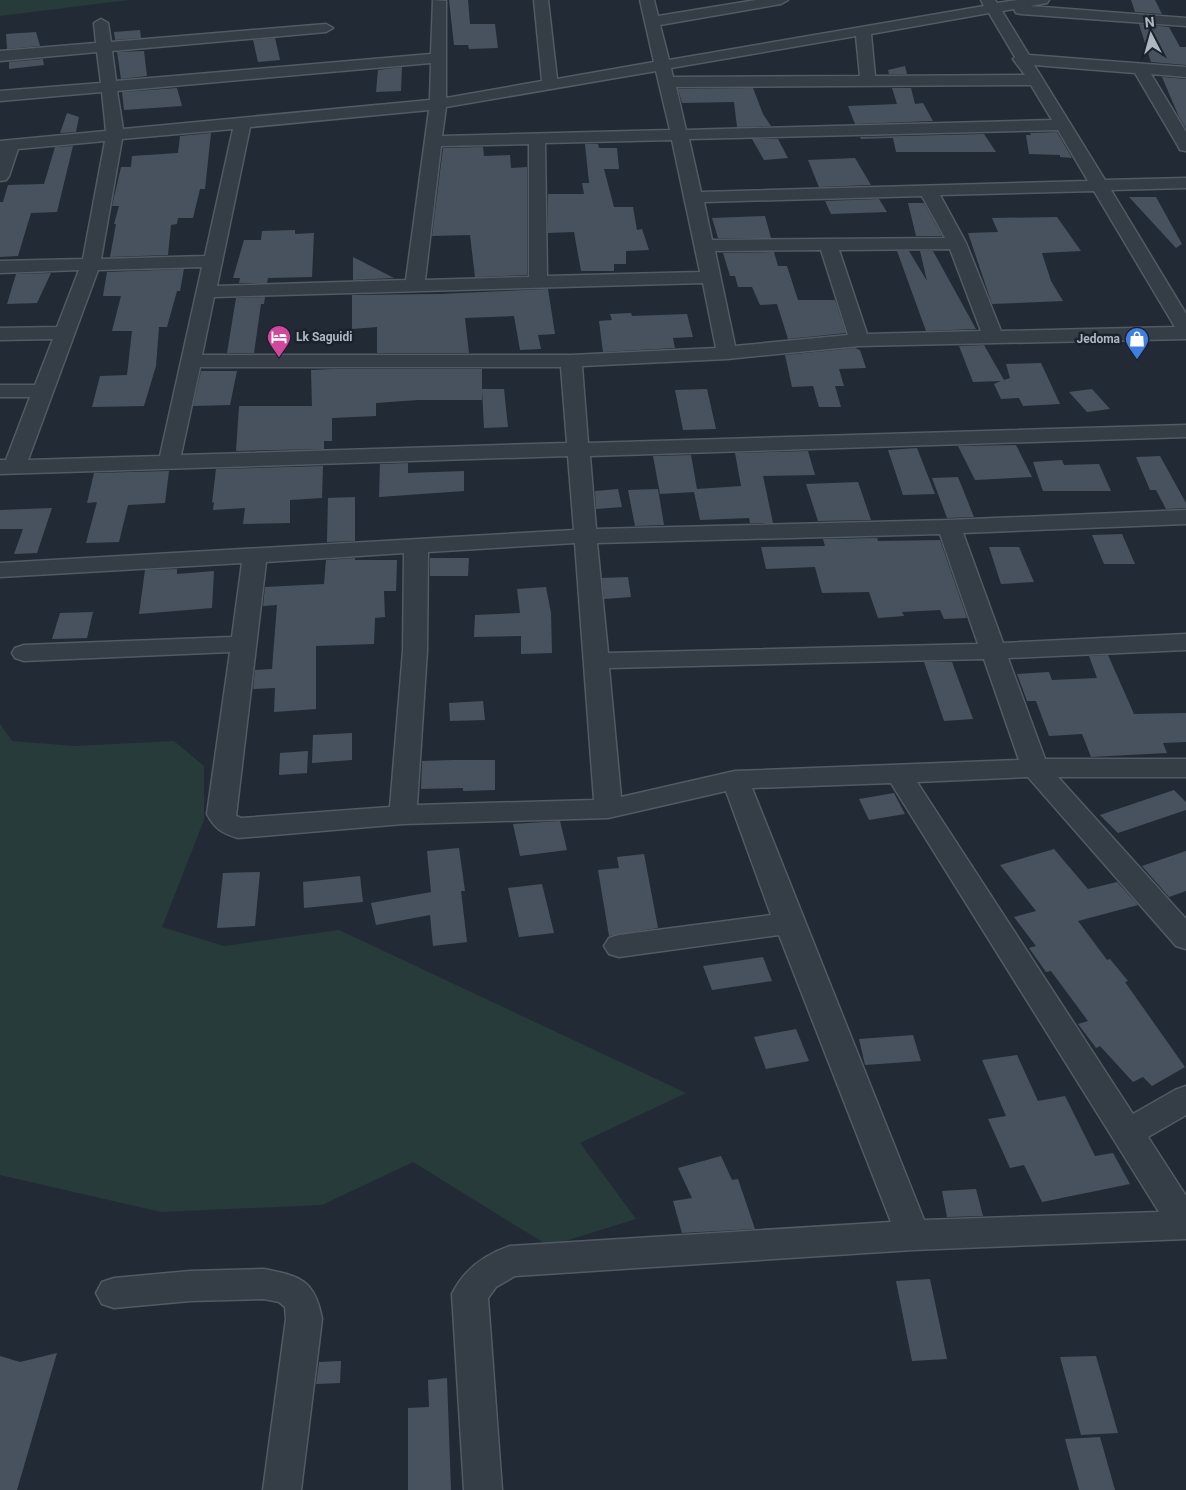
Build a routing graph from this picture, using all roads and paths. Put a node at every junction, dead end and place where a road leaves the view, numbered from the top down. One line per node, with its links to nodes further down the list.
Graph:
1 (541, 0): 23 (street)
2 (646, 0): 8 (street)
3 (781, 0): 8 (street)
4 (1042, 0): 6 (street)
5 (439, 1): 16 (street)
6 (990, 4): 9 (street); 12 (street); 17 (street)
7 (328, 11): 11 (street)
8 (651, 22): 20 (street)
9 (1186, 22)
10 (101, 23): 13 (street)
11 (326, 28): 13 (street); 15 (street)
12 (863, 31): 20 (street); 21 (street)
13 (104, 47): 14 (street); 24 (street)
14 (0, 56)
15 (322, 58): 16 (street); 24 (street)
16 (439, 58): 26 (street)
17 (1021, 59): 18 (street); 22 (street)
18 (1140, 68): 19 (street); 34 (street)
19 (1186, 72)
20 (666, 73): 21 (street); 23 (street); 30 (street)
21 (868, 80): 22 (street)
22 (1034, 80): 28 (street)
23 (550, 84): 26 (street)
24 (109, 86): 25 (street); 29 (street)
25 (0, 96)
26 (438, 104): 27 (street); 32 (street)
27 (243, 121): 29 (street); 43 (street)
28 (1062, 125): 30 (street); 37 (street)
29 (115, 134): 33 (street); 44 (street)
30 (680, 135): 31 (street); 39 (street)
31 (537, 139): 32 (street); 47 (street)
32 (433, 141): 48 (street)
33 (5, 145): 35 (street)
34 (1186, 146)
35 (0, 176)
36 (1186, 183): 37 (street)
37 (1098, 185): 38 (street); 50 (street)
38 (928, 190): 39 (street); 40 (street)
39 (694, 197): 41 (street)
40 (957, 243): 42 (street); 53 (street)
41 (704, 246): 42 (street); 46 (street)
42 (829, 246): 54 (street)
43 (214, 261): 44 (street); 49 (street)
44 (91, 264): 45 (street); 51 (street)
45 (0, 267)
46 (710, 277): 47 (street); 55 (street)
47 (538, 282): 48 (street)
48 (415, 286): 49 (street)
49 (206, 292): 56 (street)
50 (1186, 332): 53 (street)
51 (65, 333): 52 (street); 59 (street)
52 (0, 334)
53 (993, 337): 54 (street)
54 (859, 340): 55 (street)
55 (727, 353): 57 (street)
56 (191, 361): 57 (street); 62 (street)
57 (571, 361): 61 (street)
58 (0, 391): 59 (street)
59 (43, 391): 63 (street)
60 (1186, 431): 61 (street)
61 (578, 450): 62 (street); 66 (street)
62 (169, 462): 63 (street)
63 (7, 467)
64 (1186, 518): 65 (street)
65 (949, 527): 66 (street); 72 (street)
66 (586, 536): 67 (street); 74 (street)
67 (416, 547): 68 (street); 80 (street)
68 (255, 554): 69 (street); 71 (street)
69 (0, 570)
70 (1186, 642): 72 (street)
71 (242, 644): 73 (street); 80 (street)
72 (994, 651): 74 (street); 75 (street)
73 (24, 653)
74 (596, 662): 79 (street)
75 (1035, 768): 76 (street); 77 (street); 82 (street)
76 (1186, 768)
77 (898, 773): 78 (street); 85 (street)
78 (735, 780): 79 (street); 81 (street)
79 (608, 809): 80 (street)
80 (404, 815)
81 (789, 923): 83 (street); 87 (street)
82 (1186, 938)
83 (619, 946)
84 (1186, 1099): 85 (street)
85 (1128, 1133): 86 (street)
86 (1186, 1225): 87 (street)
87 (913, 1235): 90 (street)
88 (114, 1293): 89 (street)
89 (282, 1490)
90 (483, 1490)

